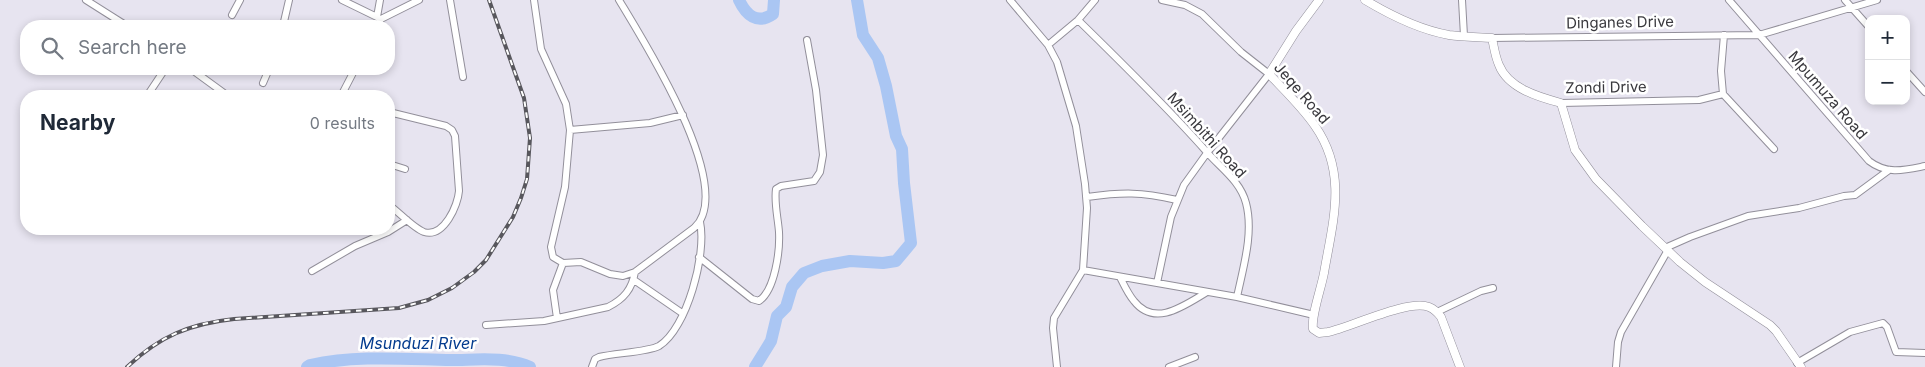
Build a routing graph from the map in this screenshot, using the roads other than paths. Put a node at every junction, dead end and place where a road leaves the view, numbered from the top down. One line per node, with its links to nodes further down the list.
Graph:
1 (86, 0): 23 (street)
2 (240, 0): 21 (street)
3 (288, 0): 24 (street)
4 (342, 0): 22 (street)
5 (380, 0): 22 (street)
6 (419, 0): 22 (street)
7 (450, 0): 39 (street)
8 (534, 0): 49 (street)
9 (619, 0): 48 (street)
10 (1010, 0): 32 (street)
11 (1095, 0): 25 (street)
12 (1162, 0): 33 (street, Jeqe Road)
13 (1319, 0): 33 (street)
14 (1365, 0): 29 (street, Dinganes Drive)
15 (1462, 0): 29 (street)
16 (1729, 0): 28 (street, Mpumuza Road)
17 (1845, 0): 20 (street)
18 (1853, 0): 20 (street)
19 (1877, 0): 20 (street, Dinganes Drive)
20 (1852, 8): 26 (street); 28 (street, Dinganes Drive)
21 (232, 15)
22 (379, 18)
23 (118, 20)
24 (284, 20)
25 (1078, 20): 32 (street); 51 (street, Msimbithi Road)
26 (1865, 23)
27 (1724, 35): 28 (street, Dinganes Drive); 30 (street, Dinganes Drive); 45 (street)
28 (1759, 35): 55 (street, Mpumuza Road)
29 (1464, 36): 30 (street, Dinganes Drive)
30 (1492, 38): 46 (street, Zondi Drive)
31 (807, 40): 64 (street)
32 (1048, 45): 56 (street)
33 (1269, 74): 51 (street); 77 (street, Jeqe Road)
34 (161, 75): 41 (street)
35 (199, 75): 42 (street)
36 (266, 75): 40 (street)
37 (352, 75): 43 (street)
38 (1910, 75): 44 (street)
39 (463, 77)
40 (263, 83)
41 (151, 90)
42 (220, 90)
43 (344, 90)
44 (1925, 92)
45 (1723, 94): 46 (street, Zondi Drive); 50 (street)
46 (1561, 103): 63 (street)
47 (395, 113): 59 (street)
48 (683, 115): 49 (street); 60 (street)
49 (570, 130): 65 (street)
50 (1774, 149)
51 (1207, 153): 57 (street); 74 (street, Msimbithi Road)
52 (395, 166): 54 (street)
53 (1925, 166): 55 (street)
54 (405, 168)
55 (1889, 170): 63 (street)
56 (1087, 197): 57 (street); 66 (street)
57 (1177, 200): 71 (street)
58 (395, 210): 59 (street)
59 (407, 220): 61 (street)
60 (700, 222): 64 (street); 68 (street)
61 (395, 228)
62 (381, 235): 67 (street)
63 (1666, 249): 82 (street); 87 (street)
64 (699, 256): 76 (street)
65 (563, 263): 68 (street); 78 (street)
66 (1083, 270): 69 (street); 84 (street)
67 (312, 271)
68 (635, 272): 70 (street)
69 (1120, 277): 71 (street); 73 (street)
70 (634, 280): 76 (street); 78 (street)
71 (1157, 283): 73 (street)
72 (1493, 288): 75 (street)
73 (1207, 292): 74 (street)
74 (1237, 297): 77 (street)
75 (1437, 312): 77 (street); 86 (street)
76 (682, 314): 83 (street)
77 (1314, 315)
78 (557, 318): 79 (street)
79 (486, 325)
80 (1925, 353): 82 (street)
81 (1196, 357): 85 (street)
82 (1799, 365)
83 (592, 367)
84 (1057, 367)
85 (1169, 367)
86 (1460, 367)
87 (1616, 367)

